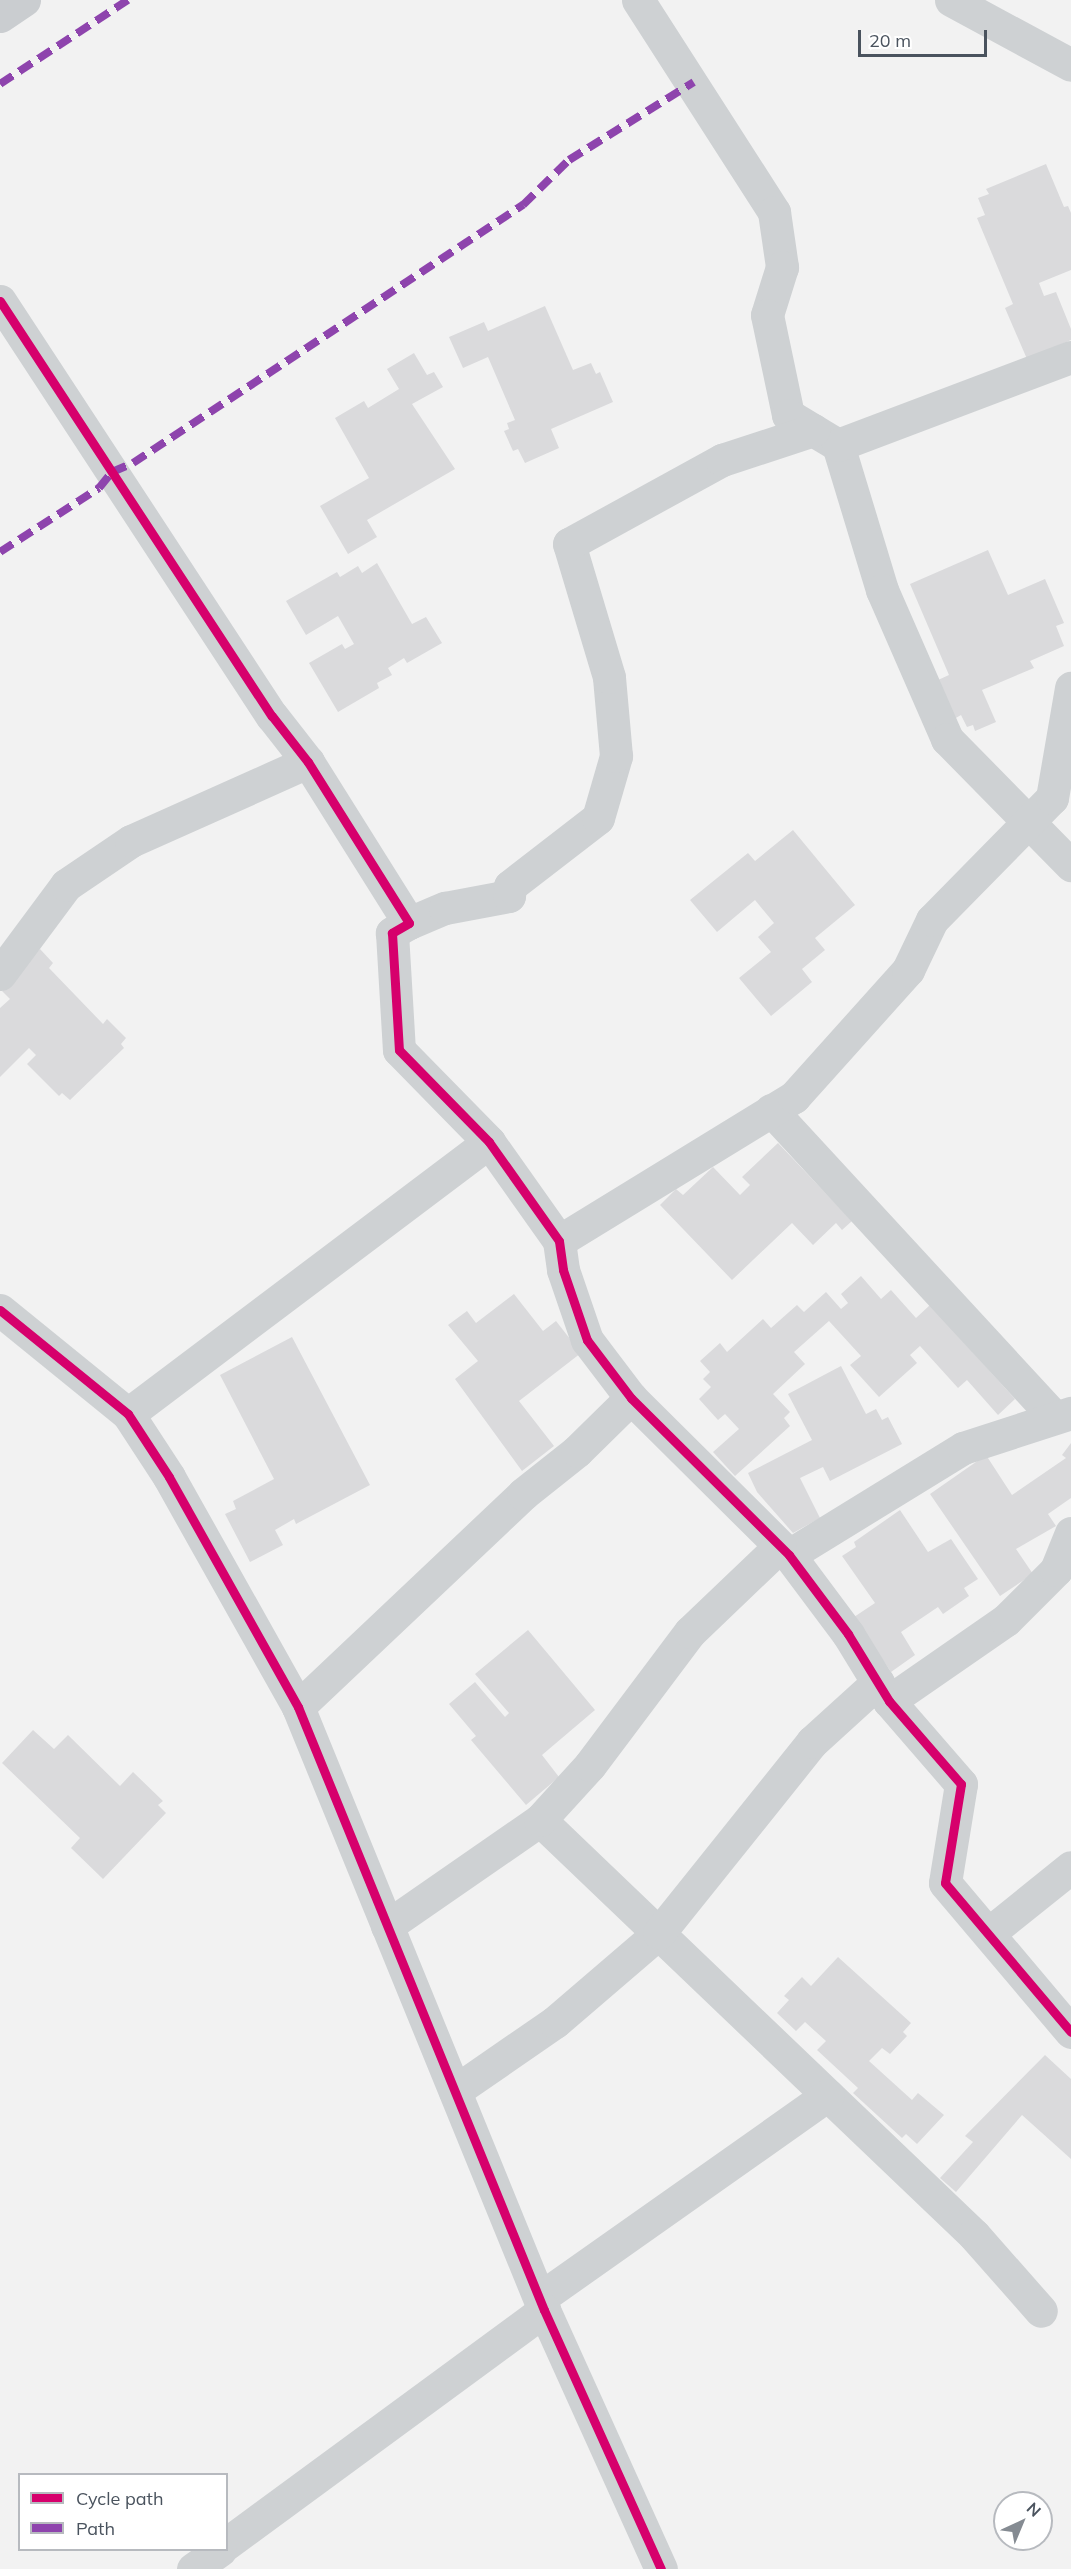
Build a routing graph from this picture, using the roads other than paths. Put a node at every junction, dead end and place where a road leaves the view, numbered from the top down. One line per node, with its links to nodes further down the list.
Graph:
1 (24, 0): 4 (main road)
2 (638, 0): 8 (street)
3 (951, 0): 5 (street)
4 (0, 16)
5 (1071, 65)
6 (0, 301): 10 (street)
7 (1071, 357): 8 (street)
8 (826, 438): 12 (street); 14 (street)
9 (1071, 688): 11 (street)
10 (308, 762): 14 (street); 15 (street)
11 (1062, 792): 12 (street)
12 (1029, 821): 13 (street); 16 (street)
13 (1071, 865)
14 (409, 923): 17 (street)
15 (0, 974)
16 (771, 1110): 18 (street); 22 (street)
17 (489, 1142): 18 (street); 21 (street)
18 (559, 1241): 20 (street)
19 (0, 1310): 21 (street)
20 (631, 1398): 24 (street); 26 (street)
21 (128, 1414): 26 (street)
22 (1062, 1415): 24 (street)
23 (1071, 1533): 25 (street)
24 (785, 1550): 25 (street); 27 (street)
25 (883, 1691): 30 (street); 31 (street)
26 (298, 1707): 29 (street)
27 (540, 1820): 29 (street); 31 (street)
28 (1071, 1868): 30 (street)
29 (387, 1926): 33 (street)
30 (989, 1933): 32 (street)
31 (659, 1934): 33 (street); 34 (street)
32 (1071, 2032)
33 (455, 2091): 35 (street)
34 (828, 2095): 35 (street); 36 (street)
35 (542, 2304): 37 (street); 40 (street)
36 (1041, 2312)
37 (228, 2542)
38 (219, 2551): 39 (street)
39 (193, 2569)
40 (661, 2569)

